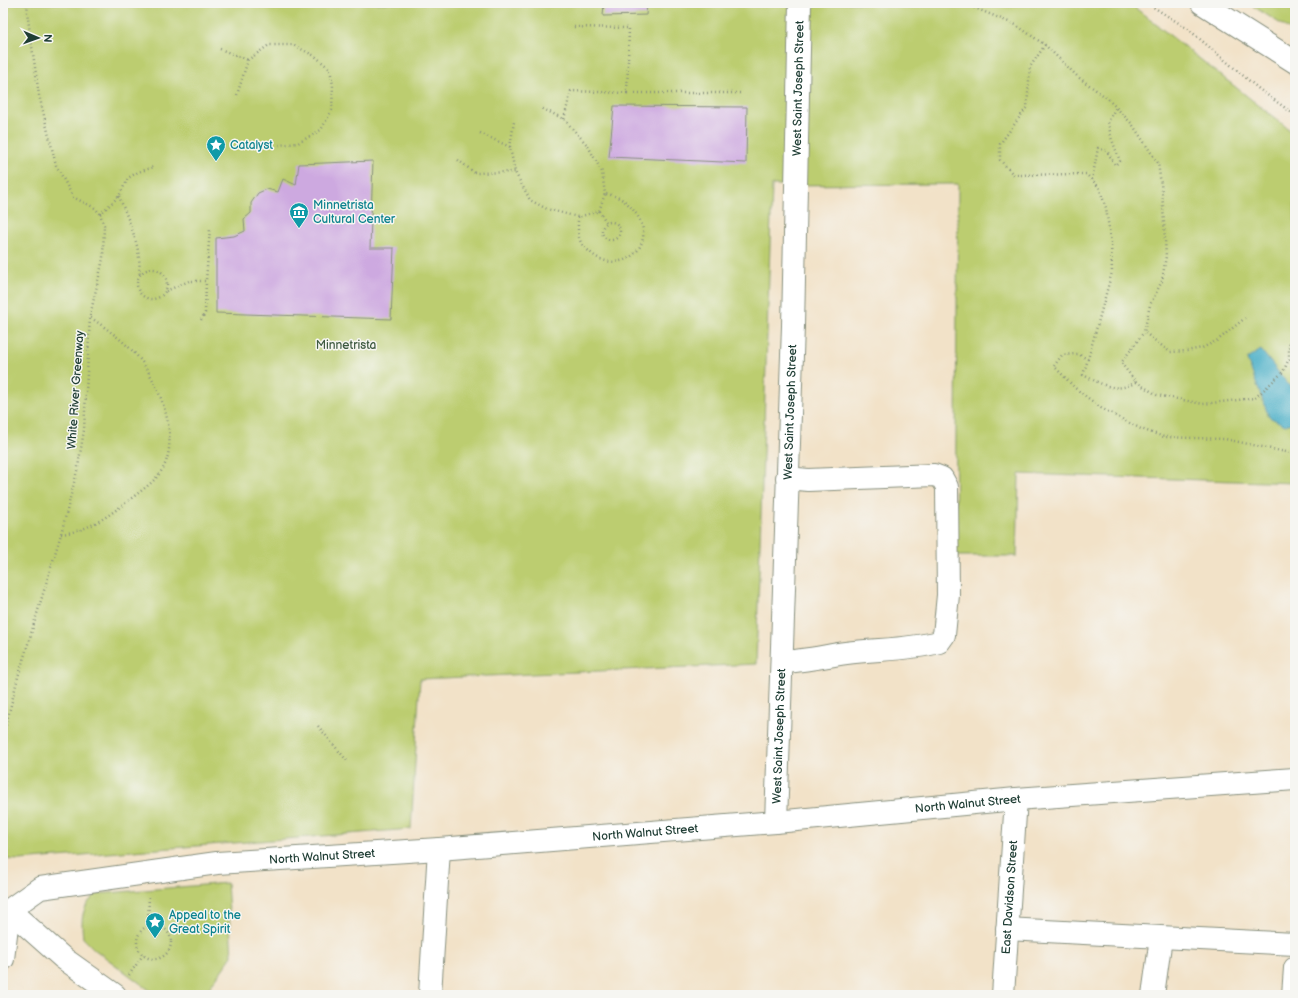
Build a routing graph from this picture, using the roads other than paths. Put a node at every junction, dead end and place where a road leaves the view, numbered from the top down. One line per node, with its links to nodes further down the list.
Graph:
1 (800, 3): 4 (main road, West Saint Joseph Street)
2 (1202, 3): 3 (main road)
3 (1295, 62)
4 (787, 478): 5 (main road, West Saint Joseph Street); 5 (main road)
5 (782, 662): 8 (main road, West Saint Joseph Street)
6 (1295, 779): 7 (main road, North Walnut Street)
7 (1016, 799): 8 (main road, North Walnut Street); 11 (main road, East Davidson Street)
8 (776, 822): 9 (main road, North Walnut Street)
9 (439, 849): 10 (main road, North Walnut Street); 17 (main road)
10 (6, 910): 14 (main road); 16 (main road)
11 (1007, 929): 12 (main road); 18 (main road, East Davidson Street)
12 (1161, 938): 13 (main road); 19 (main road)
13 (1295, 944)
14 (3, 959)
15 (1295, 968): 20 (main road)
16 (115, 995)
17 (430, 995)
18 (1003, 995)
19 (1153, 995)
20 (1293, 995)

